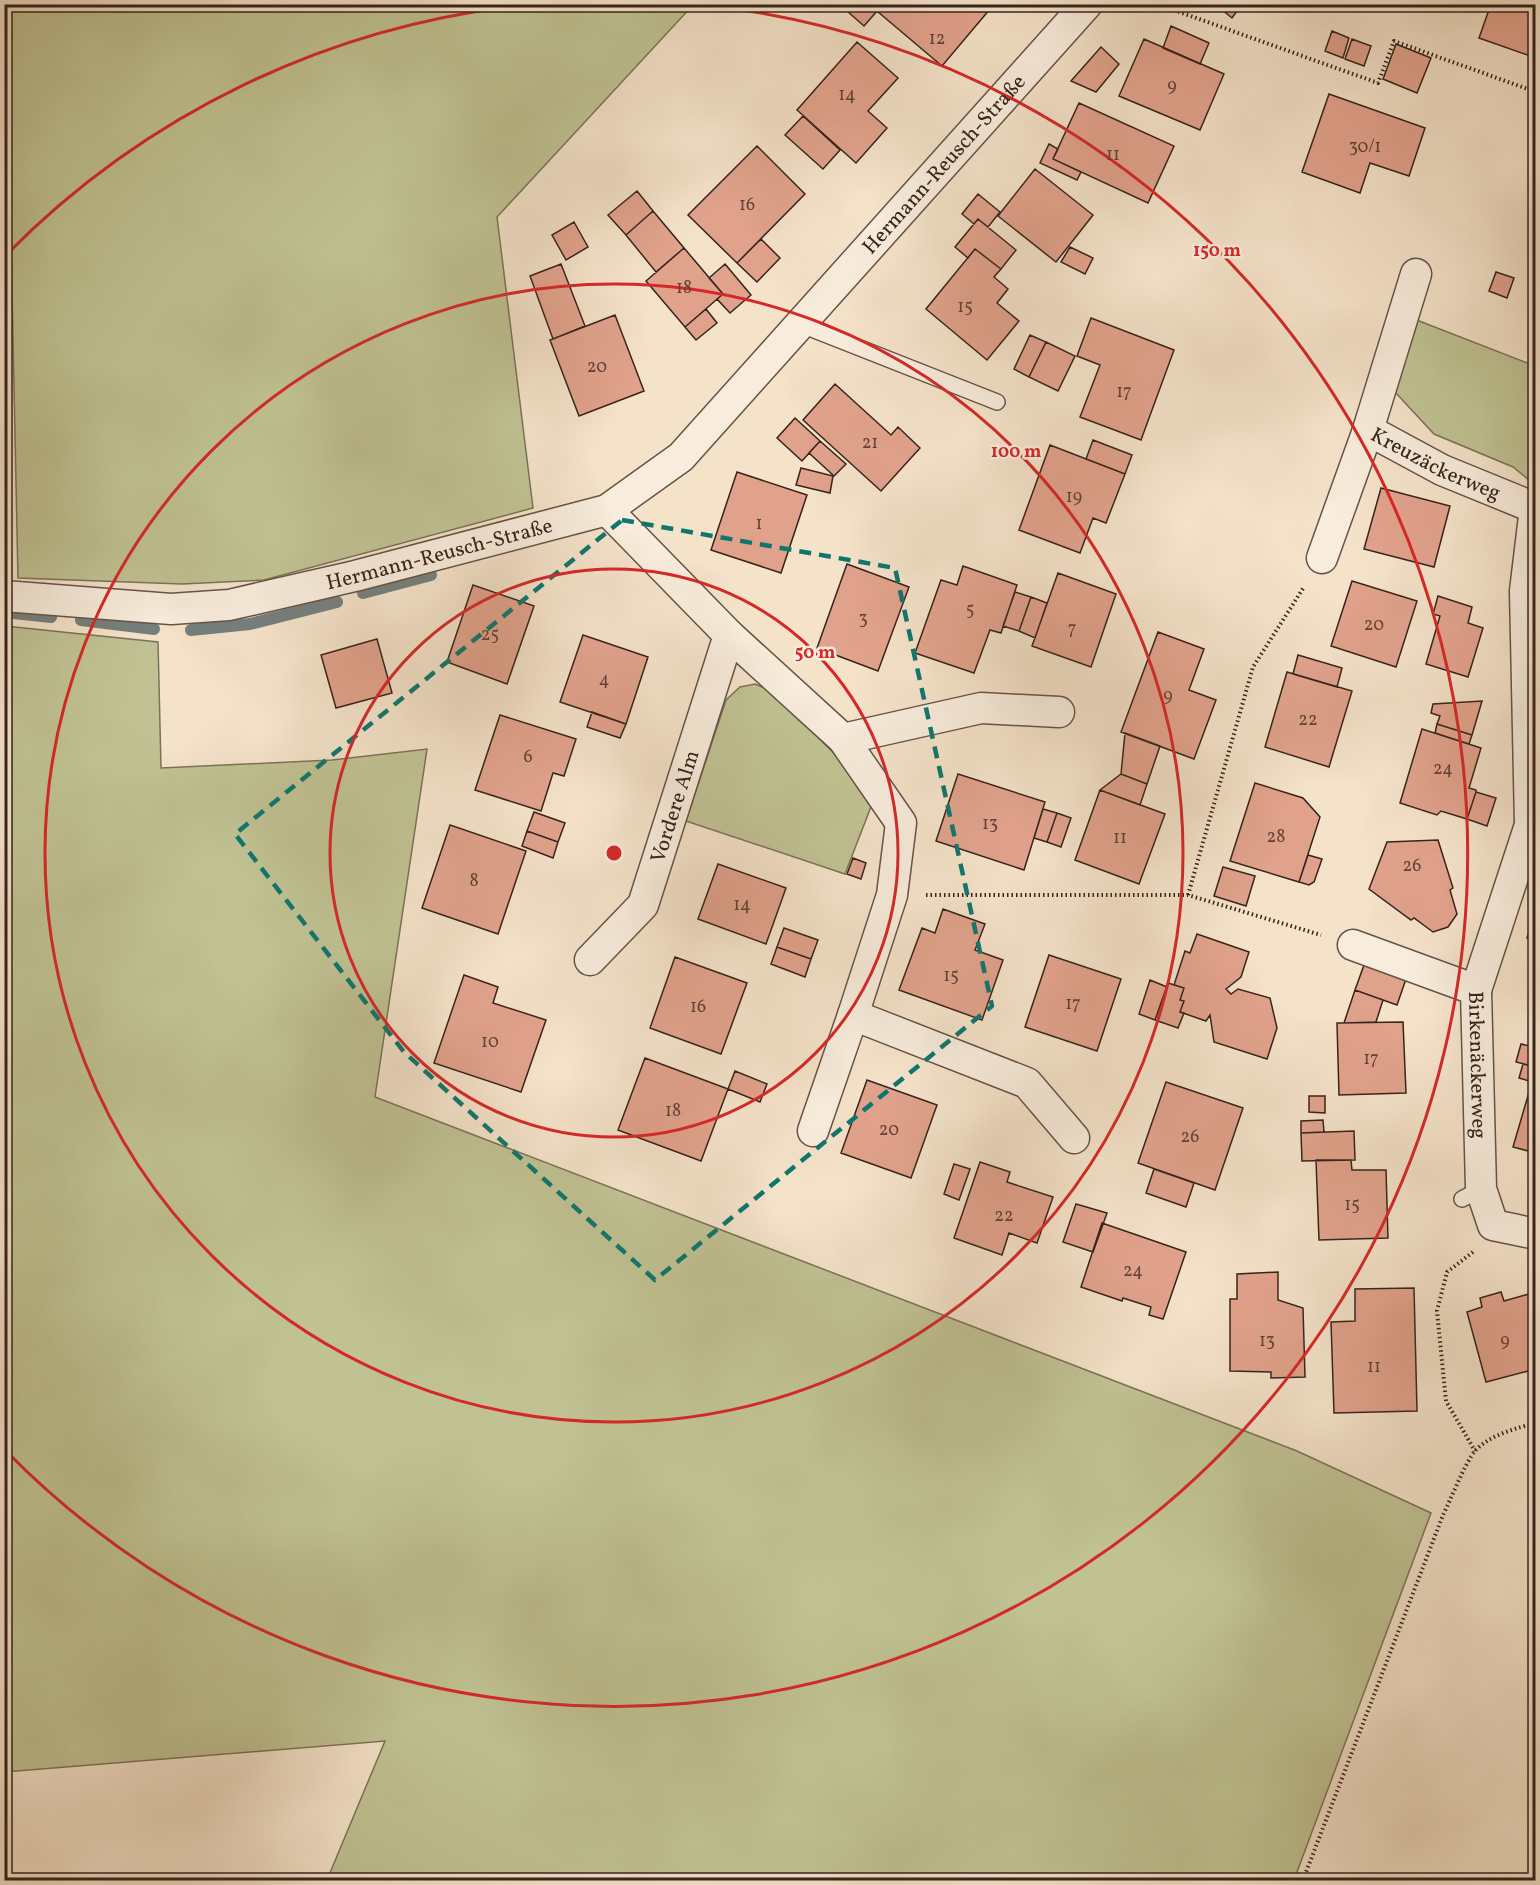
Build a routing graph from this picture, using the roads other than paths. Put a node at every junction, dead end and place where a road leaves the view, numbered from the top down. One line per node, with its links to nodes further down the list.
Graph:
1 (1087, 4): 3 (street, Hermann-Reusch-Straße)
2 (1416, 274): 5 (street)
3 (799, 324): 4 (lane); 6 (street, Hermann-Reusch-Straße)
4 (997, 402)
5 (1368, 430): 7 (street, Kreuzäckerweg); 12 (street, Kreuzäckerweg)
6 (608, 510): 8 (street, Hermann-Reusch-Straße); 9 (street)
7 (1322, 558)
8 (4, 596)
9 (729, 635): 11 (street); 14 (street, Vordere Alm)
10 (1059, 712): 11 (street)
11 (843, 739): 16 (street)
12 (1533, 824): 15 (street, Kreuzäckerweg)
13 (1353, 945): 15 (street, Birkenäckerweg)
14 (590, 960)
15 (1476, 990): 19 (street, Birkenäckerweg)
16 (854, 1016): 17 (street); 18 (street)
17 (813, 1131)
18 (1074, 1138)
19 (1536, 1234)

